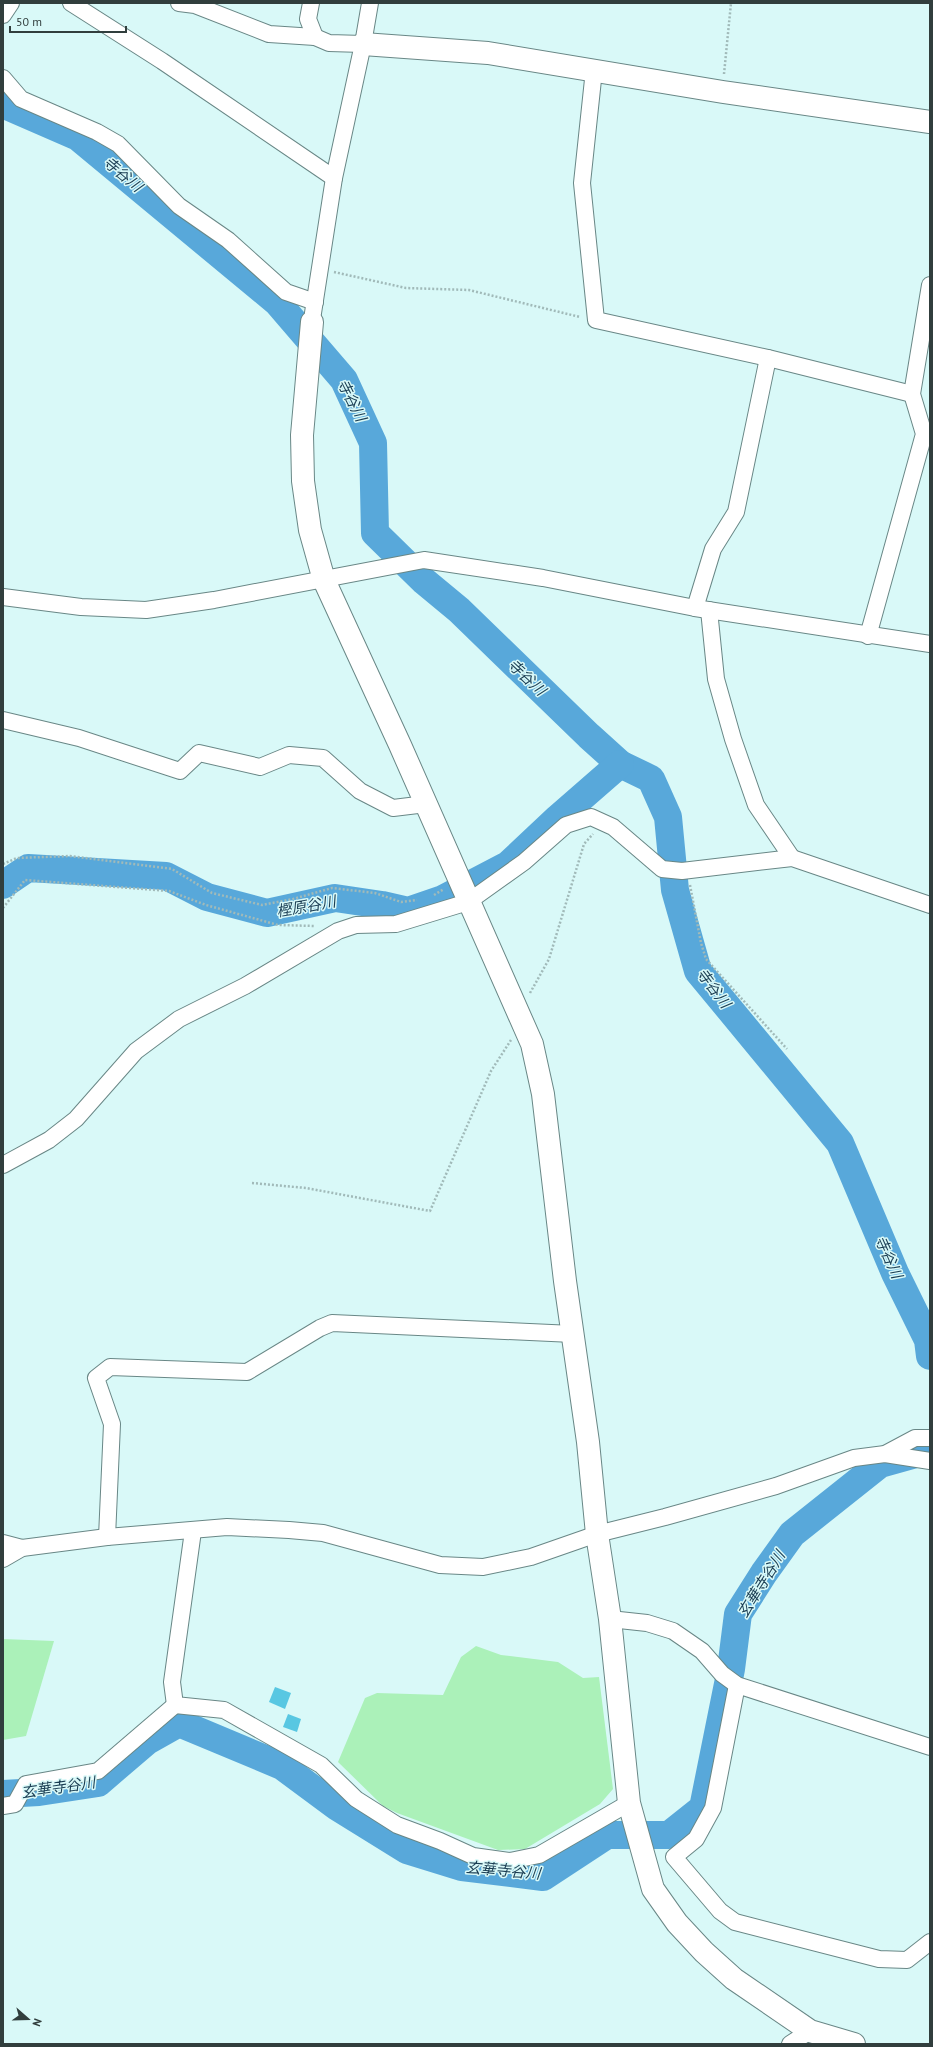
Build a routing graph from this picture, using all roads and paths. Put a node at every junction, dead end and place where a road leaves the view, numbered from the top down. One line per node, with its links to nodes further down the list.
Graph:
1 (11, 3): 7 (street)
2 (71, 3): 14 (street)
3 (179, 3): 8 (street)
4 (311, 3): 8 (street)
5 (370, 3): 9 (street)
6 (731, 3): 12 (path)
7 (3, 15)
8 (315, 36): 9 (street)
9 (363, 44): 10 (street); 14 (street)
10 (594, 70): 12 (street); 18 (street)
11 (3, 78): 17 (street)
12 (723, 92): 13 (street)
13 (930, 122)
14 (334, 178): 15 (street)
15 (320, 268): 17 (street); 18 (path)
16 (930, 285): 20 (street)
17 (313, 312): 21 (street)
18 (596, 320): 19 (street)
19 (768, 358): 20 (street); 23 (street)
20 (912, 394): 24 (street)
21 (324, 580): 22 (street); 23 (street); 27 (street)
22 (3, 597)
23 (702, 609): 24 (street); 29 (street)
24 (868, 636): 25 (street)
25 (930, 644)
26 (3, 720): 27 (street)
27 (426, 804): 32 (street)
28 (603, 822): 31 (street); 35 (street); 39 (path)
29 (792, 858): 31 (street); 36 (street)
30 (3, 864): 34 (path)
31 (685, 871): 40 (path)
32 (460, 881): 33 (path); 35 (street)
33 (432, 896)
34 (419, 900)
35 (468, 902): 39 (street); 41 (street)
36 (930, 905)
37 (3, 908): 38 (path)
38 (322, 926)
39 (521, 1017): 42 (path); 43 (street)
40 (787, 1048)
41 (3, 1166)
42 (252, 1183)
43 (573, 1334): 48 (street); 49 (street)
44 (930, 1438): 45 (street)
45 (885, 1454): 46 (street); 48 (street)
46 (924, 1461)
47 (192, 1531): 48 (street); 49 (street); 55 (street)
48 (597, 1534): 53 (street)
49 (107, 1537): 51 (street)
50 (3, 1543): 51 (street)
51 (22, 1548): 52 (street)
52 (3, 1559)
53 (610, 1619): 54 (street); 58 (street)
54 (737, 1685): 56 (street); 59 (street)
55 (175, 1705): 57 (street); 58 (street)
56 (930, 1747)
57 (9, 1805)
58 (632, 1813): 60 (street)
59 (930, 1942)
60 (808, 2037): 61 (street); 62 (street)
61 (790, 2044)
62 (854, 2044)

